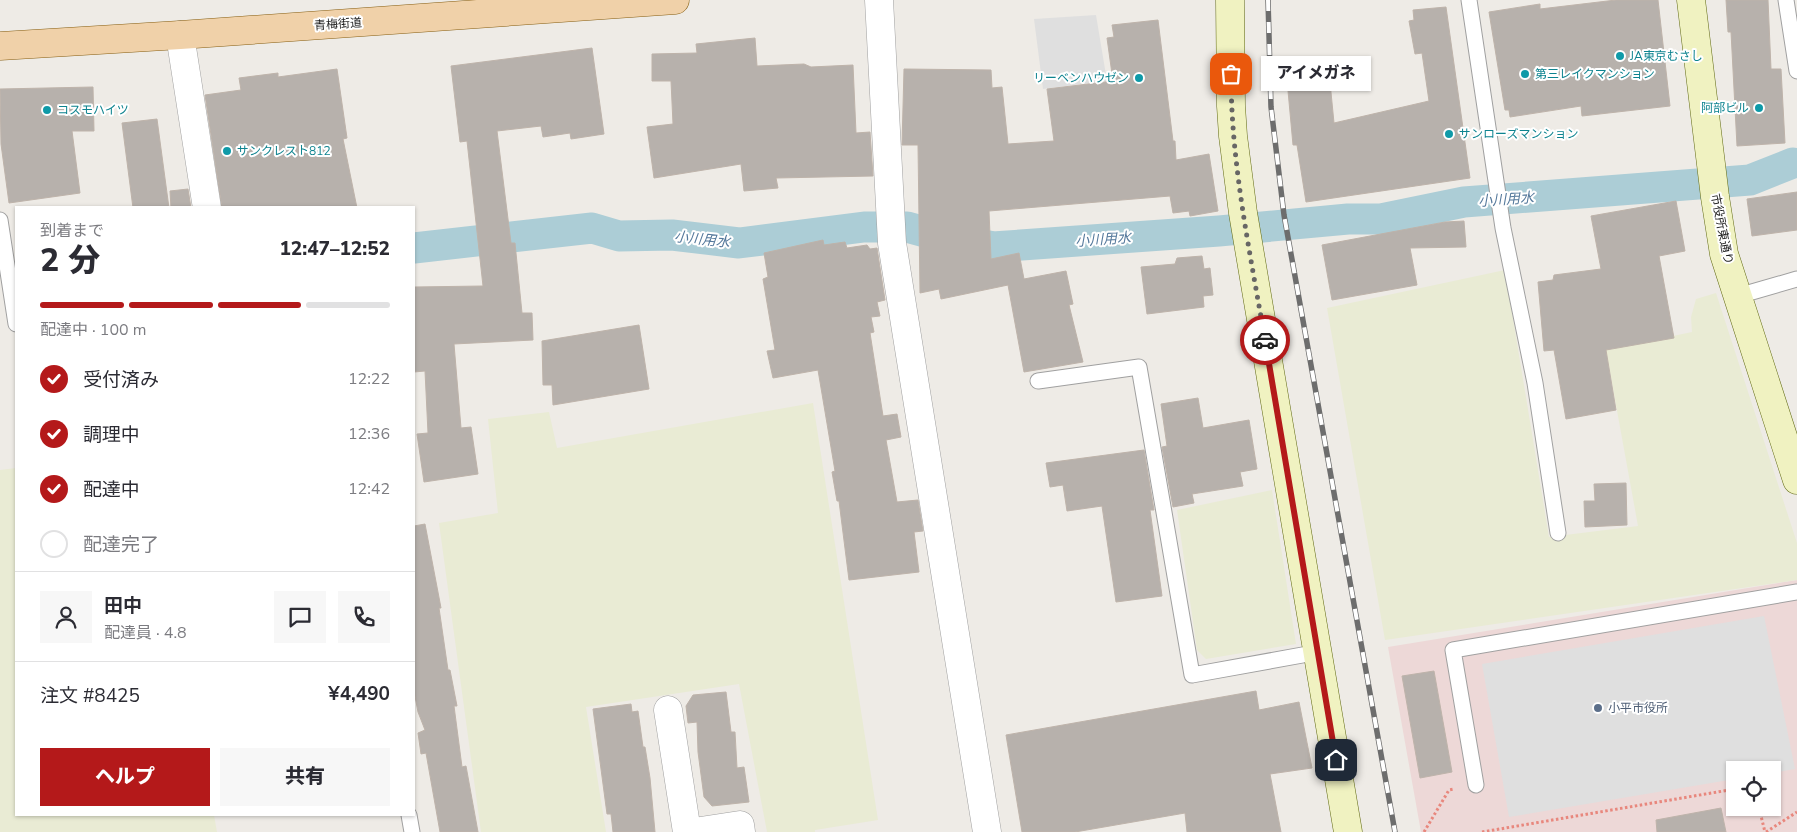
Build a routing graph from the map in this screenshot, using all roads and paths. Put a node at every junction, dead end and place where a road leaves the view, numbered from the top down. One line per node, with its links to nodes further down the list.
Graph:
1 (675, 0): 7 (main road, 青梅街道)
2 (879, 0): 31 (street)
3 (1230, 0): 20 (street)
4 (1469, 0): 18 (lane)
5 (1690, 0): 14 (street, 市役所東通り)
6 (1786, 0): 10 (lane)
7 (520, 6): 8 (main road, 青梅街道)
8 (180, 35): 9 (main road, 青梅街道); 11 (street)
9 (0, 46)
10 (1797, 71)
11 (207, 206)
12 (0, 220): 15 (lane)
13 (1797, 279): 14 (lane)
14 (1738, 296): 17 (street, 市役所東通り)
15 (15, 318)
16 (1038, 381): 20 (lane)
17 (1797, 480)
18 (1558, 533)
19 (1797, 592): 22 (lane)
20 (1319, 652): 32 (street)
21 (668, 710): 28 (street)
22 (1476, 785): 33 (path)
23 (1726, 791): 34 (path)
24 (1797, 812): 35 (path)
25 (409, 816): 27 (lane)
26 (1761, 816): 35 (path)
27 (412, 832)
28 (687, 832)
29 (694, 832): 30 (street)
30 (741, 832)
31 (987, 832)
32 (1348, 832)
33 (1424, 832)
34 (1482, 832)
35 (1766, 832)

